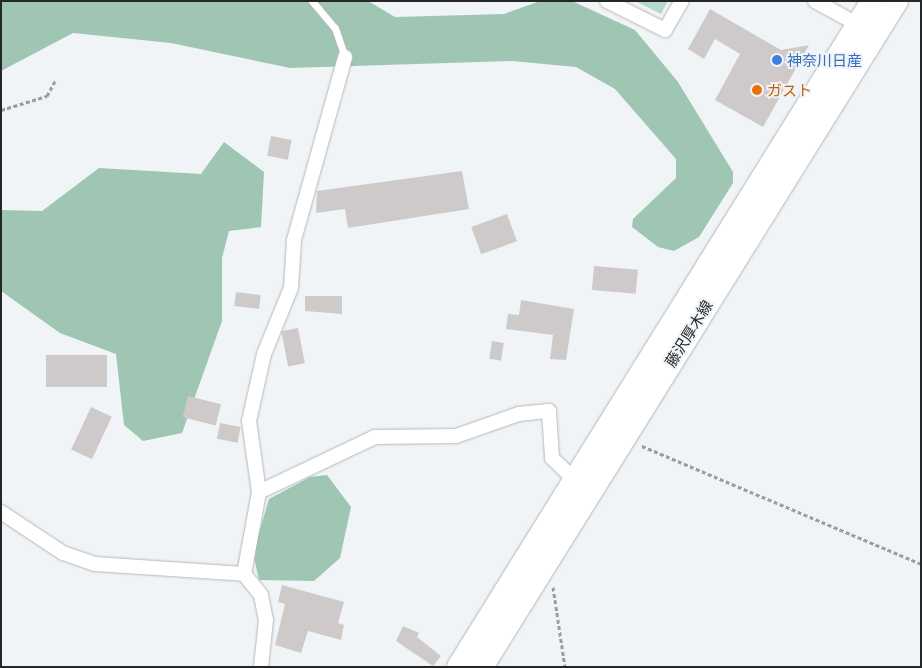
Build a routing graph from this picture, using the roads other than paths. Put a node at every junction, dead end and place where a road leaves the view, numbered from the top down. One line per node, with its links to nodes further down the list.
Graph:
1 (312, 1): 8 (lane)
2 (607, 1): 3 (street)
3 (682, 1)
4 (815, 1): 7 (street)
5 (872, 1): 7 (main road, 藤沢厚木線)
6 (897, 1): 15 (main road, 藤沢厚木線)
7 (857, 24): 9 (main road, 藤沢厚木線)
8 (345, 57): 10 (street)
9 (575, 480): 10 (street); 14 (main road, 藤沢厚木線)
10 (259, 492): 12 (street)
11 (1, 512): 12 (street)
12 (244, 574): 13 (street)
13 (261, 667)
14 (458, 667)
15 (482, 667)

